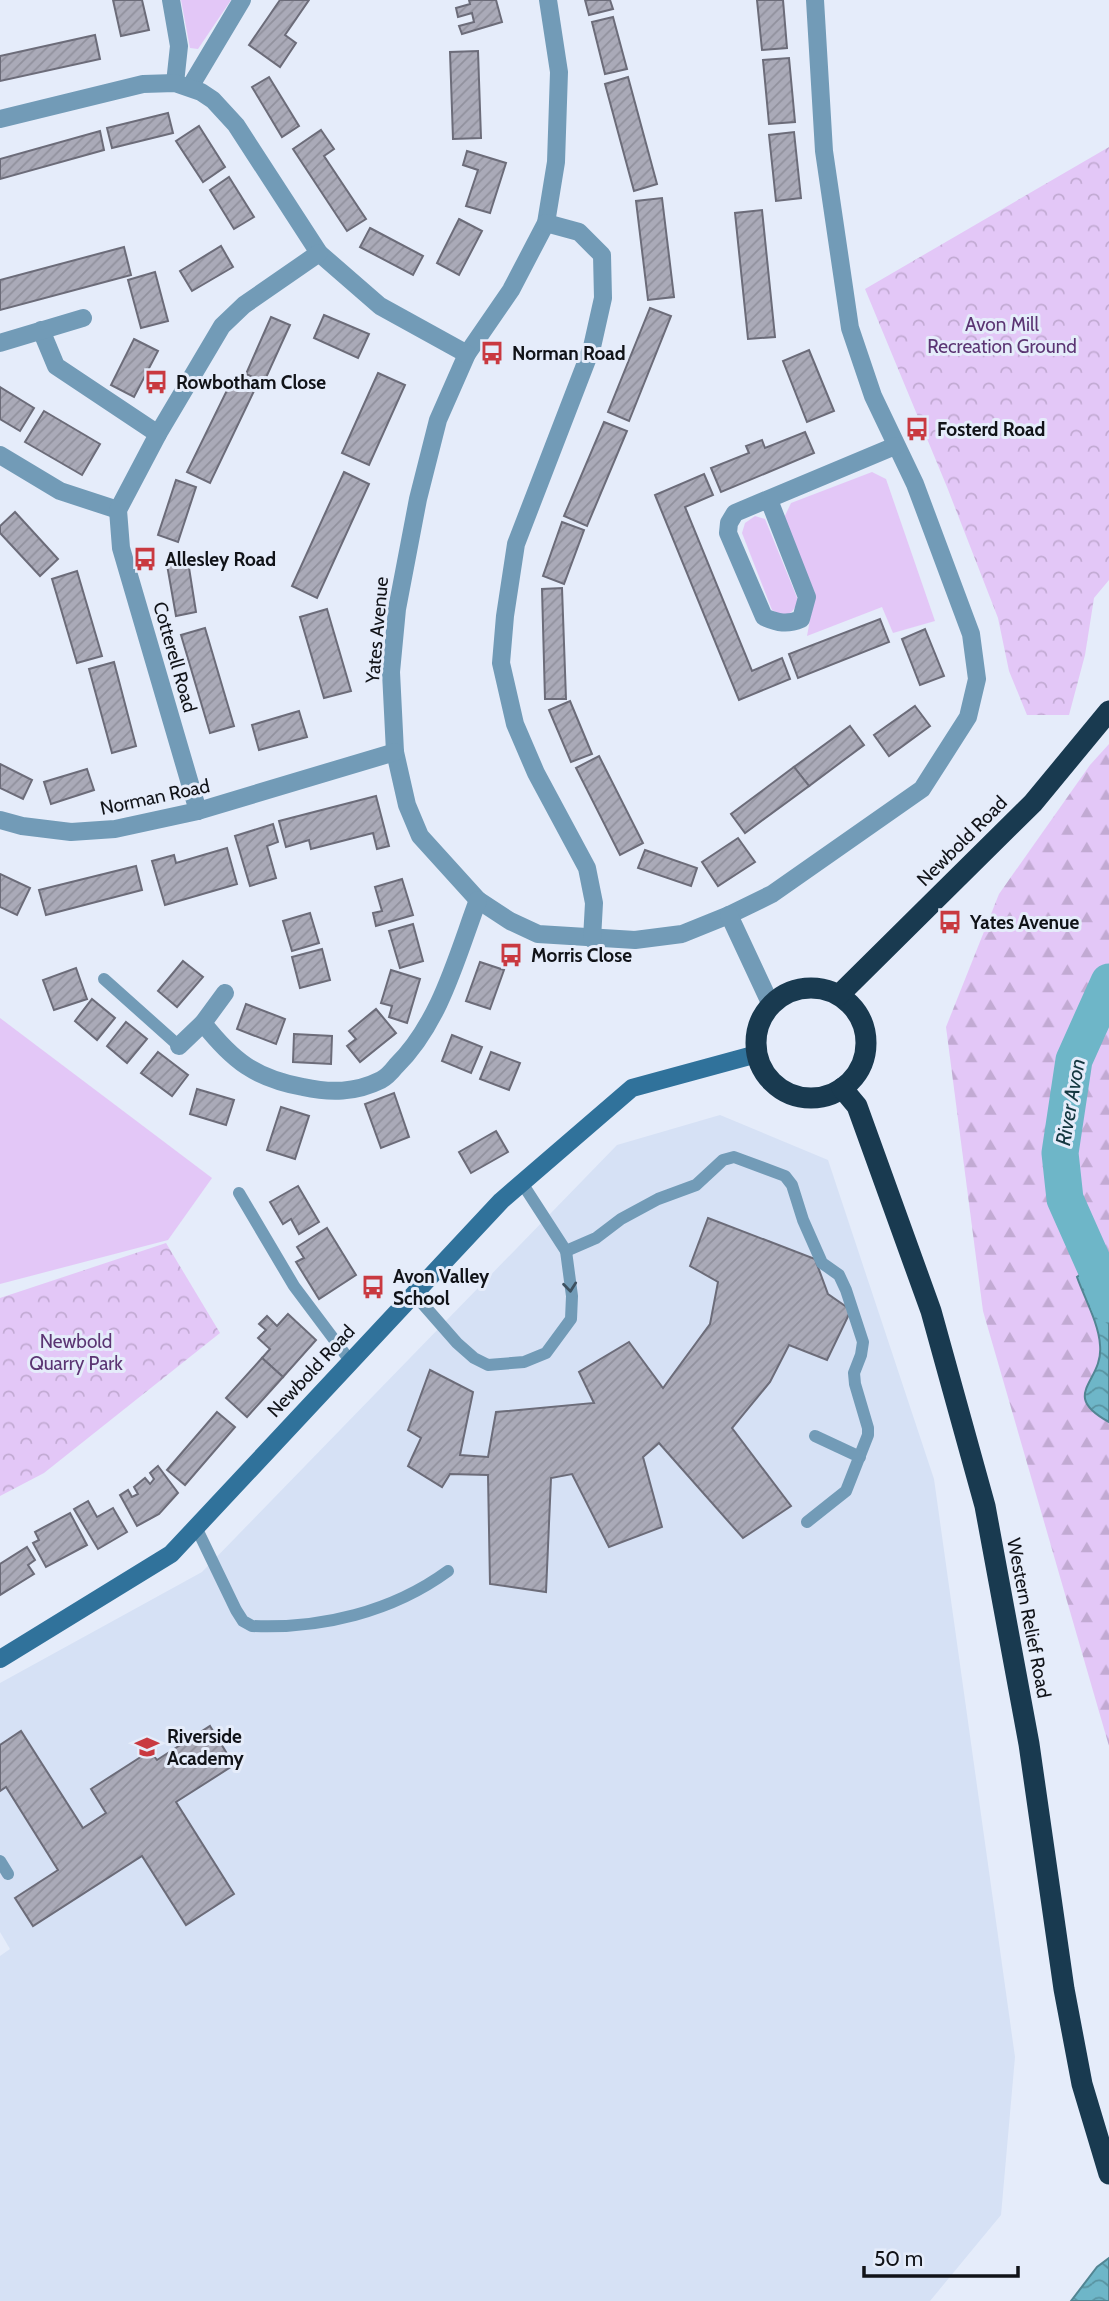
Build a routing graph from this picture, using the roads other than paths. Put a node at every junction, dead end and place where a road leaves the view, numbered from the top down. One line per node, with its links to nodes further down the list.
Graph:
1 (171, 0): 5 (street)
2 (242, 0): 5 (street)
3 (548, 0): 7 (street, Yates Avenue)
4 (815, 0): 14 (street)
5 (183, 85): 6 (street); 8 (street)
6 (0, 119)
7 (546, 223): 12 (street, Yates Avenue); 24 (street)
8 (319, 253): 12 (street); 13 (street)
9 (83, 318): 10 (street)
10 (41, 330): 11 (street); 13 (street)
11 (0, 344)
12 (467, 354): 19 (street, Yates Avenue)
13 (159, 434): 17 (street)
14 (895, 446): 16 (street); 23 (street, Yates Avenue)
15 (0, 455): 17 (street)
16 (769, 500): 16 (street)
17 (118, 510): 20 (street, Cotterell Road)
18 (1109, 711): 27 (highway, Newbold Road)
19 (396, 752): 20 (street, Norman Road); 22 (street, Yates Avenue)
20 (198, 811): 21 (street, Norman Road)
21 (0, 820)
22 (478, 900): 24 (street, Yates Avenue); 29 (street)
23 (729, 915): 24 (street, Yates Avenue); 28 (street)
24 (592, 939)
25 (104, 979): 30 (lane)
26 (225, 993): 29 (street)
27 (839, 995): 28 (highway); 32 (highway)
28 (771, 1005): 31 (highway)
29 (203, 1023): 30 (street)
30 (179, 1046)
31 (757, 1054): 32 (highway); 33 (main road, Newbold Road)
32 (842, 1088): 46 (highway, Western Relief Road)
33 (522, 1183): 35 (lane); 36 (main road, Newbold Road)
34 (239, 1193): 37 (lane)
35 (566, 1251): 36 (lane, one-way to 36); 39 (lane)
36 (414, 1294): 37 (main road, Newbold Road)
37 (351, 1362): 41 (main road, Newbold Road)
38 (815, 1436): 39 (lane)
39 (860, 1457): 40 (lane)
40 (807, 1522)
41 (196, 1527): 42 (lane); 43 (main road, Newbold Road)
42 (448, 1571)
43 (0, 1659)
44 (0, 1861): 45 (lane)
45 (8, 1874)
46 (1109, 2174)

